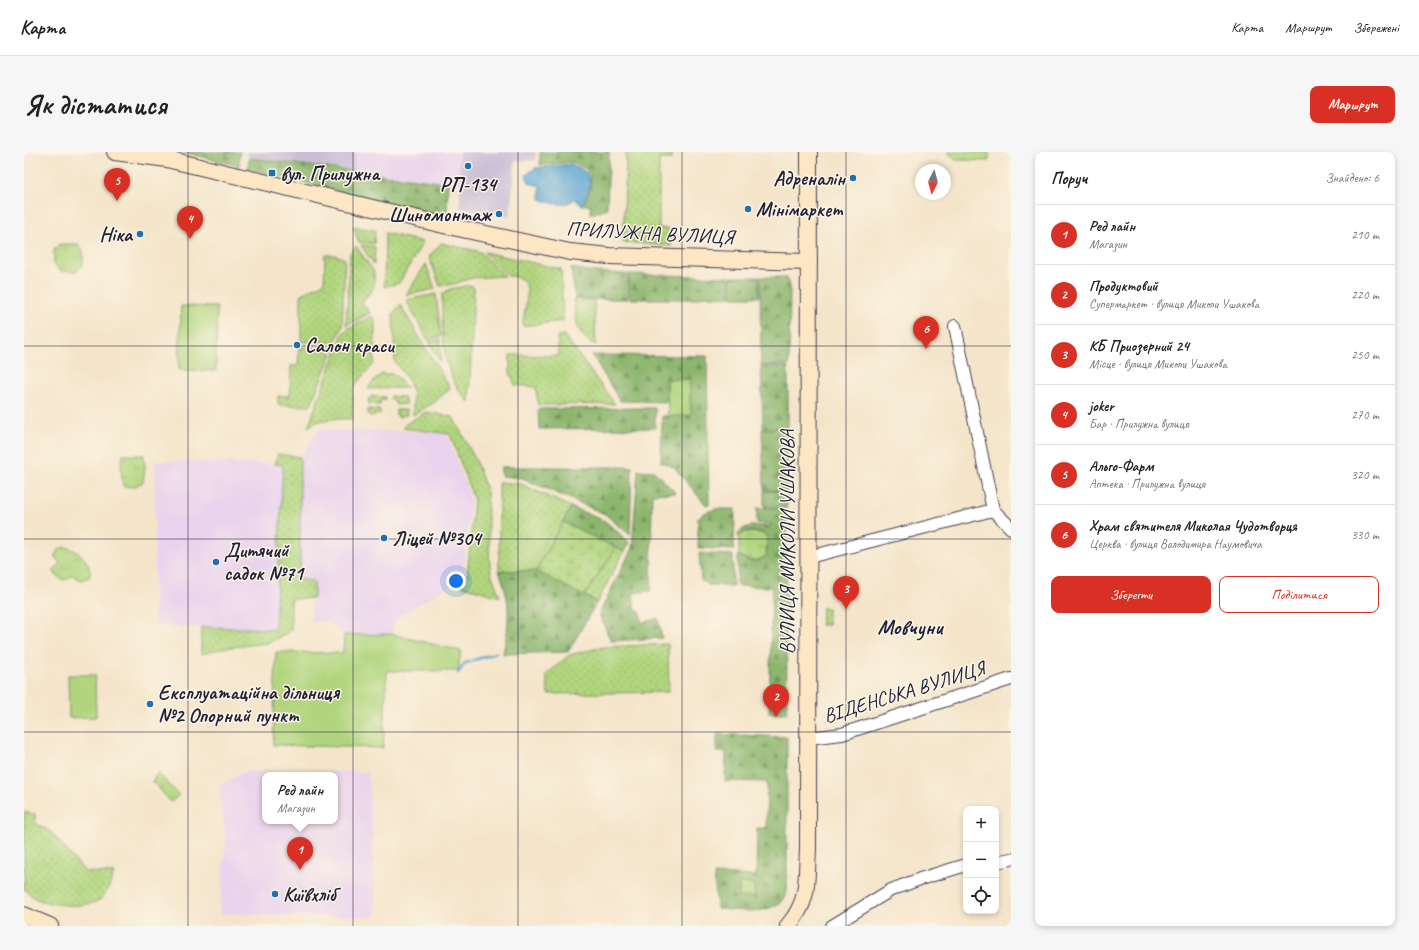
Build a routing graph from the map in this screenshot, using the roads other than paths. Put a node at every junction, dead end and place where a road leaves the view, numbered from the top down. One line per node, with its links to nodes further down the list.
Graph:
1 (115, 152): 3 (street, ПРИЛУЖНА ВУЛИЦЯ)
2 (809, 152): 3 (street, ВУЛИЦЯ МИКОЛИ УШАКОВА)
3 (808, 262): 7 (street, ВУЛИЦЯ МИКОЛИ УШАКОВА)
4 (955, 326): 5 (street)
5 (993, 510): 6 (street); 7 (street)
6 (1011, 528)
7 (809, 557): 9 (street, ВУЛИЦЯ МИКОЛИ УШАКОВА)
8 (1011, 679): 9 (street, ВІДЕНСЬКА ВУЛИЦЯ)
9 (807, 738): 15 (street, ВУЛИЦЯ МИКОЛИ УШАКОВА)
10 (1011, 859): 11 (street)
11 (999, 861)
12 (963, 866): 16 (street)
13 (24, 915): 14 (street)
14 (50, 926)
15 (788, 926)
16 (832, 926)

